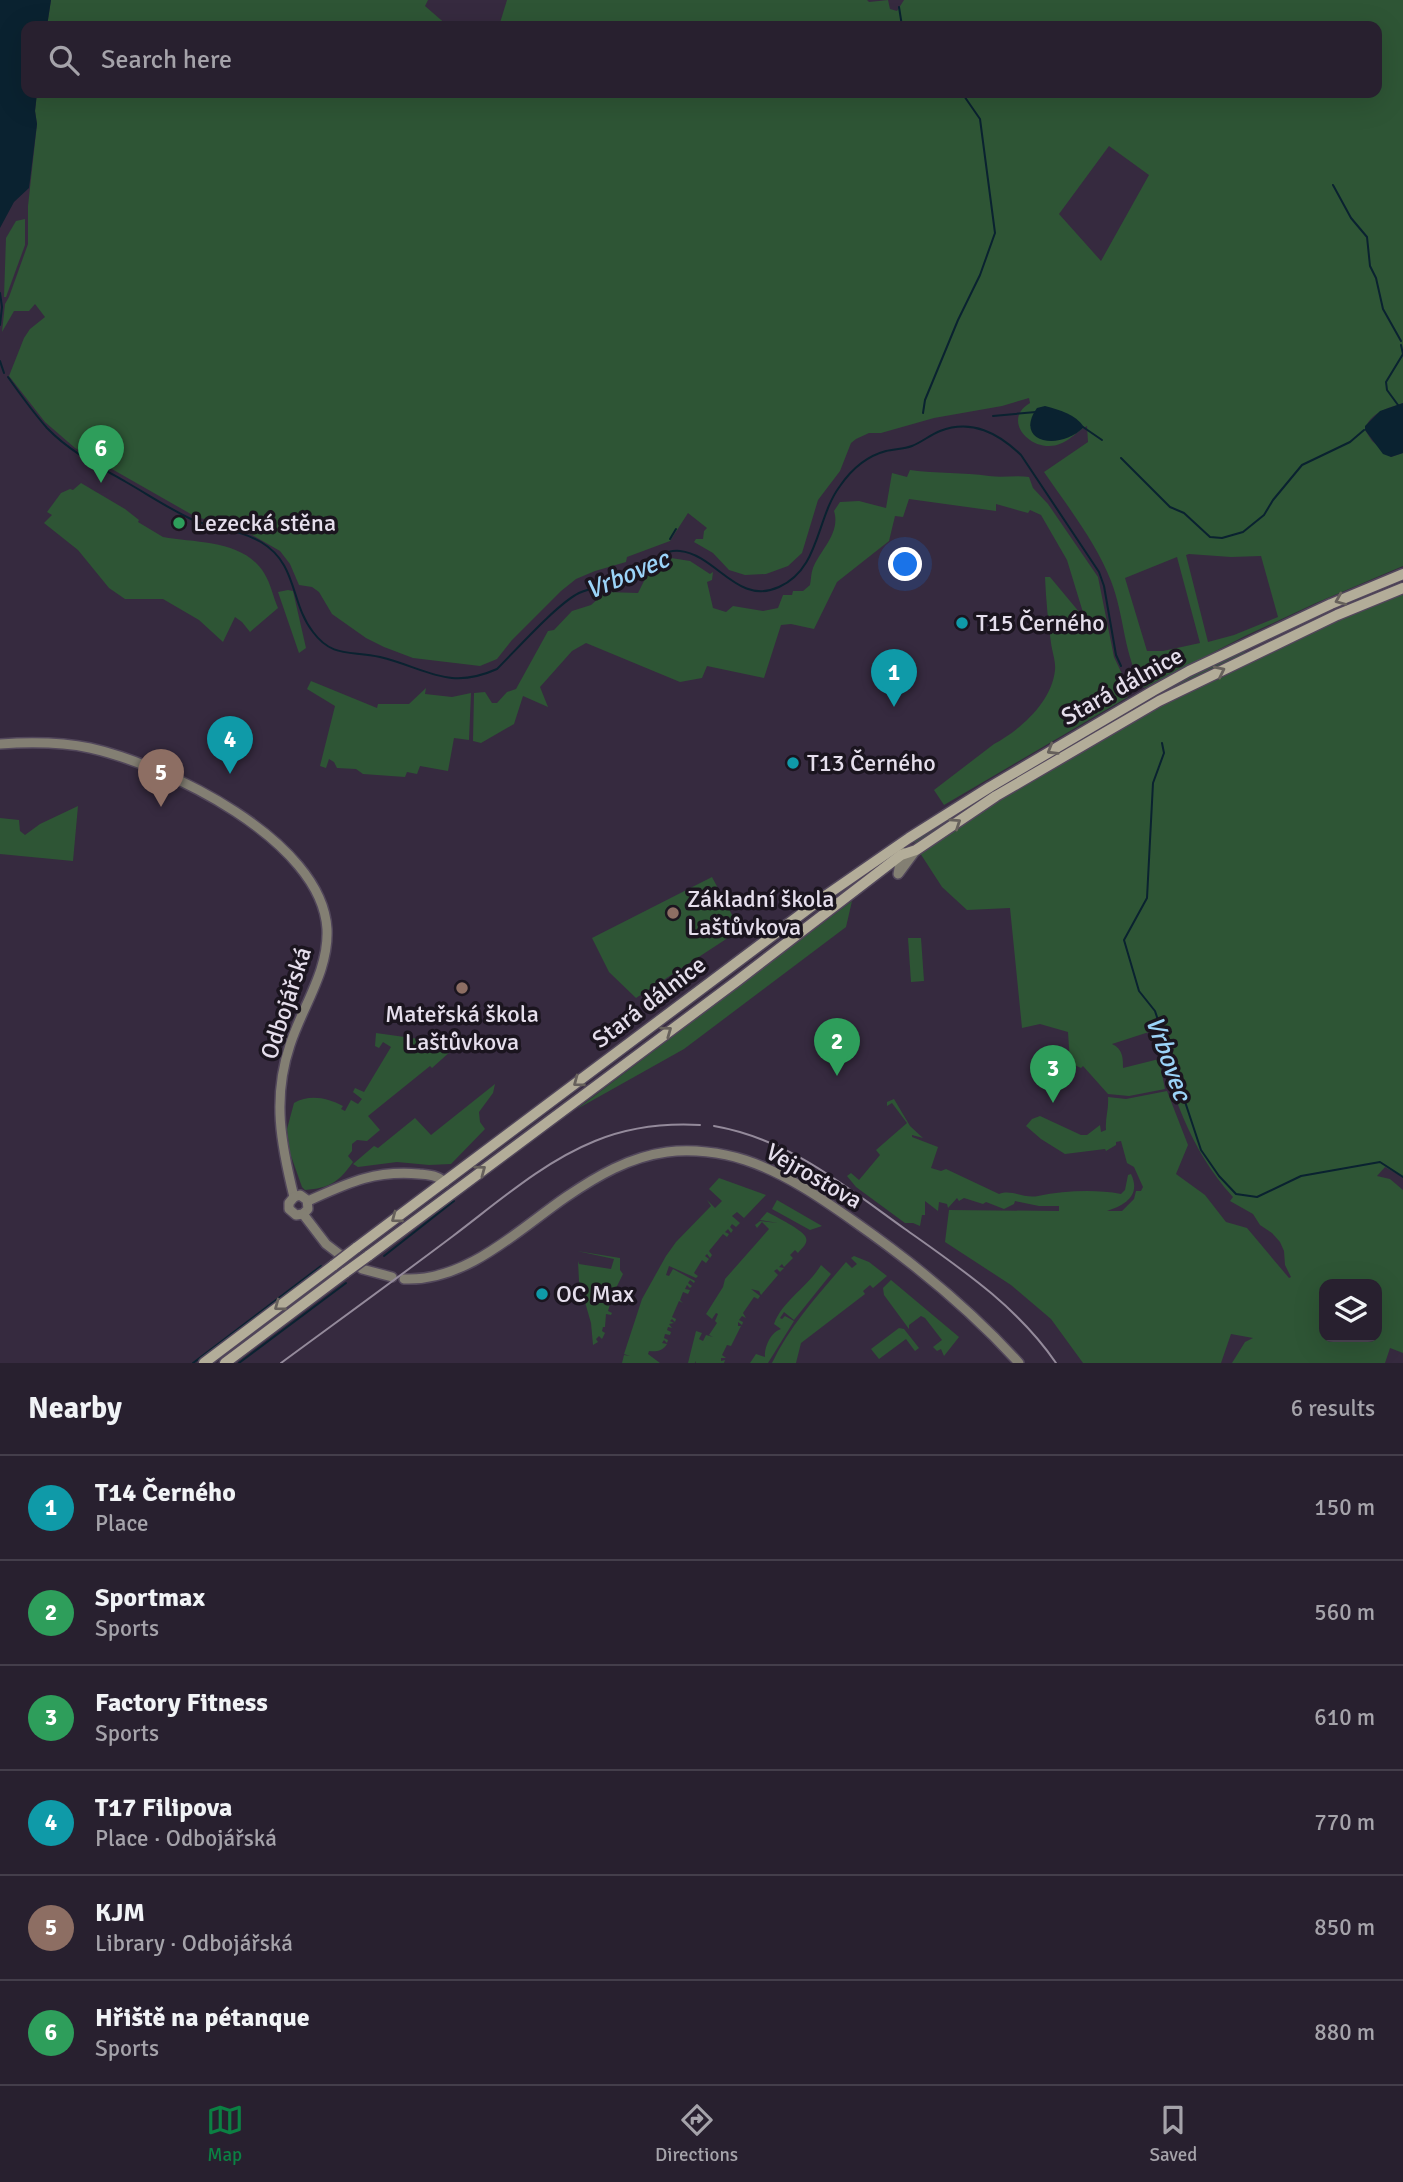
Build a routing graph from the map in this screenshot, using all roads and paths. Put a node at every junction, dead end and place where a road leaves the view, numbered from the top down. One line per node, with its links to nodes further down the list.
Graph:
1 (1403, 574): 4 (main road, Stará dálnice, one-way to 4)
2 (1403, 588): 5 (main road, Stará dálnice, one-way to 2)
3 (0, 744): 10 (street, Odbojářská)
4 (909, 838): 6 (street); 7 (main road, Stará dálnice, one-way to 7)
5 (916, 849): 6 (main road, Stará dálnice); 6 (street)
6 (901, 855): 8 (main road, Stará dálnice, one-way to 6)
7 (551, 1102): 8 (main road); 9 (main road, Stará dálnice)
8 (558, 1112): 18 (main road, Stará dálnice, one-way to 8, bridge)
9 (445, 1182): 11 (street); 13 (main road, Stará dálnice, one-way to 13, bridge)
10 (294, 1196): 11 (street); 12 (street)
11 (308, 1201): 12 (street)
12 (303, 1214): 13 (street)
13 (336, 1260): 17 (main road, Stará dálnice, one-way to 17)
14 (362, 1269): 15 (street)
15 (392, 1277)
16 (404, 1279): 19 (street, Vejrostova)
17 (204, 1363)
18 (225, 1363)
19 (1019, 1363)

